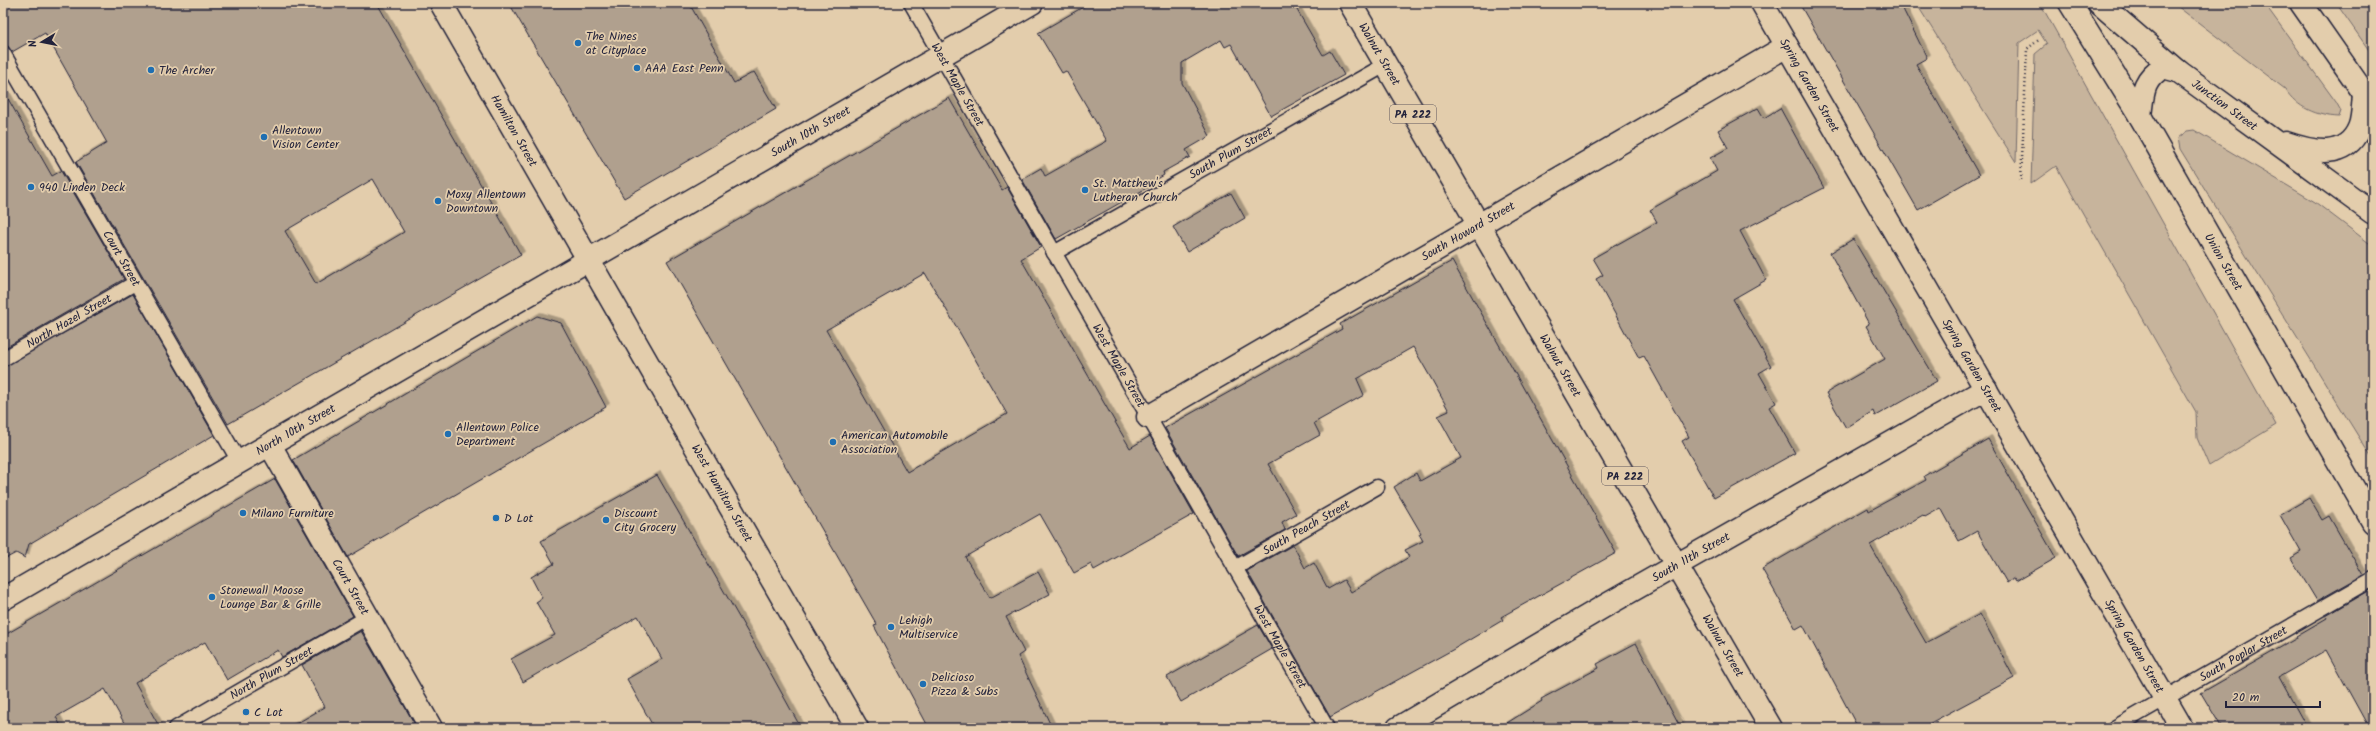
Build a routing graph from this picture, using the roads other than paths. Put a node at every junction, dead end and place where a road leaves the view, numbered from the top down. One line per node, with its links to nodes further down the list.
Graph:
1 (441, 3): 22 (street, Hamilton Street)
2 (911, 3): 11 (lane, West Maple Street)
3 (1032, 3): 11 (street, South 10th Street)
4 (1762, 3): 9 (street, Spring Garden Street)
5 (2070, 3): 15 (street, Union Street)
6 (2099, 3): 13 (street, Junction Street)
7 (2301, 3): 14 (street)
8 (1351, 4): 12 (street, Walnut Street / PA 222)
9 (1787, 46): 20 (street, South Howard Street); 25 (street, Spring Garden Street)
10 (3, 54): 23 (lane, Court Street)
11 (942, 56): 21 (lane, West Maple Street); 22 (street, South 10th Street)
12 (1385, 65): 20 (street, Walnut Street / PA 222); 21 (lane, South Plum Street)
13 (2178, 71): 15 (street); 16 (street, Junction Street)
14 (2369, 100): 16 (street, Junction Street)
15 (2140, 116): 30 (street, Union Street)
16 (2272, 138): 18 (street, Junction Street)
17 (2373, 194): 18 (street)
18 (2351, 197): 19 (street, Junction Street)
19 (2373, 213)
20 (1477, 224): 26 (street, South Howard Street); 31 (street, Walnut Street / PA 222)
21 (1054, 253): 26 (lane, West Maple Street)
22 (587, 259): 27 (street, North 10th Street); 39 (street, West Hamilton Street)
23 (135, 282): 24 (lane, North Hazel Street); 28 (lane, Court Street)
24 (3, 359)
25 (1986, 389): 31 (street, South 11th Street); 36 (street, Spring Garden Street)
26 (1148, 417): 32 (lane, West Maple Street)
27 (270, 445): 28 (street, North 10th Street); 35 (street, Court Street)
28 (240, 463): 34 (street, North 10th Street)
29 (1377, 487): 32 (lane, South Peach Street)
30 (2373, 522)
31 (1678, 565): 41 (street, South 11th Street); 42 (street, Walnut Street / PA 222)
32 (1235, 568): 40 (lane, West Maple Street)
33 (2373, 579): 36 (lane, South Poplar Street)
34 (3, 598)
35 (366, 618): 37 (lane, North Plum Street); 38 (street, Court Street)
36 (2165, 698): 43 (lane, South Poplar Street); 44 (street, Spring Garden Street)
37 (176, 728)
38 (431, 728)
39 (857, 728)
40 (1326, 728)
41 (1398, 728)
42 (1771, 728)
43 (2114, 728)
44 (2182, 728)

